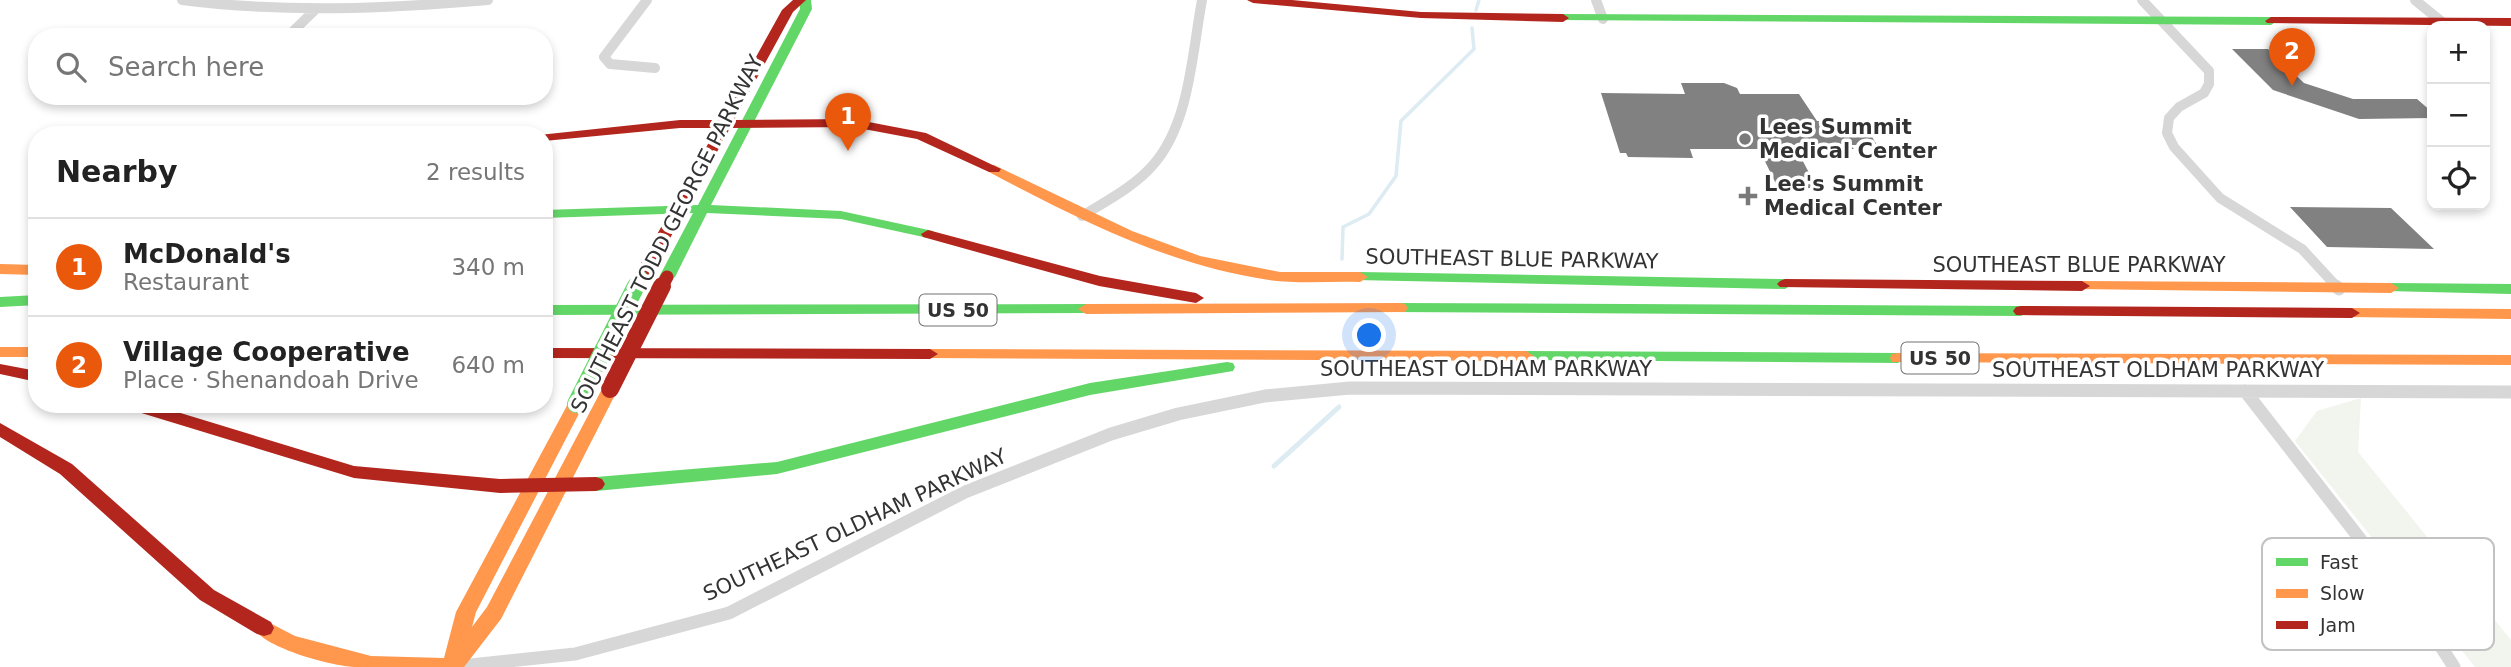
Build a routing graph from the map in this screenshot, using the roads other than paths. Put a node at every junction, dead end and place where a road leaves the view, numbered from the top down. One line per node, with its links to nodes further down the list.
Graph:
1 (181, 0): 13 (street)
2 (239, 0): 13 (street)
3 (488, 0): 12 (street)
4 (647, 0): 22 (street)
5 (800, 0): 23 (main road, SOUTHEAST TODD GEORGE PARKWAY)
6 (805, 0): 24 (main road, SOUTHEAST TODD GEORGE PARKWAY)
7 (1202, 0): 29 (street)
8 (1253, 0): 15 (main road)
9 (1596, 0): 15 (street)
10 (2141, 0): 17 (street)
11 (2414, 0): 16 (street)
12 (428, 3): 14 (street)
13 (230, 6): 14 (street)
14 (315, 10): 21 (street)
15 (1603, 19): 17 (main road)
16 (2441, 21)
17 (2163, 22): 18 (main road); 32 (street)
18 (2427, 22)
19 (2490, 22): 20 (main road)
20 (2511, 22)
21 (296, 28)
22 (655, 68)
23 (727, 122): 24 (main road, SOUTHEAST BLUE PARKWAY); 25 (main road, SOUTHEAST BLUE PARKWAY); 26 (main road, SOUTHEAST TODD GEORGE PARKWAY)
24 (749, 122): 27 (main road, SOUTHEAST TODD GEORGE PARKWAY); 29 (main road, SOUTHEAST BLUE PARKWAY)
25 (553, 136)
26 (680, 208): 27 (main road); 28 (main road); 52 (main road, SOUTHEAST TODD GEORGE PARKWAY, bridge)
27 (703, 208): 36 (main road); 53 (main road, SOUTHEAST TODD GEORGE PARKWAY, bridge)
28 (553, 214)
29 (1083, 216): 32 (main road, SOUTHEAST BLUE PARKWAY)
30 (0, 269): 31 (main road)
31 (28, 270)
32 (2339, 289): 33 (main road, SOUTHEAST BLUE PARKWAY)
33 (2511, 289)
34 (28, 300): 35 (main road)
35 (0, 302)
36 (1372, 309): 39 (main road, US 50); 40 (main road, US 50)
37 (0, 310): 38 (main road)
38 (28, 310)
39 (553, 310)
40 (2511, 314)
41 (0, 352): 42 (main road)
42 (28, 352)
43 (553, 353): 44 (main road, US 50)
44 (1368, 355): 45 (main road, US 50); 53 (main road)
45 (2511, 360)
46 (0, 369): 47 (main road)
47 (28, 375)
48 (2245, 391): 49 (street, SOUTHEAST OLDHAM PARKWAY); 54 (street); 56 (street, SOUTHEAST OLDHAM PARKWAY)
49 (2511, 393)
50 (161, 413): 52 (main road)
51 (0, 429): 56 (main road, SOUTHEAST OLDHAM PARKWAY)
52 (531, 486): 53 (main road); 56 (main road, SOUTHEAST TODD GEORGE PARKWAY)
53 (560, 486): 56 (main road, SOUTHEAST TODD GEORGE PARKWAY)
54 (2359, 538)
55 (2443, 650): 57 (street)
56 (452, 667)
57 (2454, 667)

